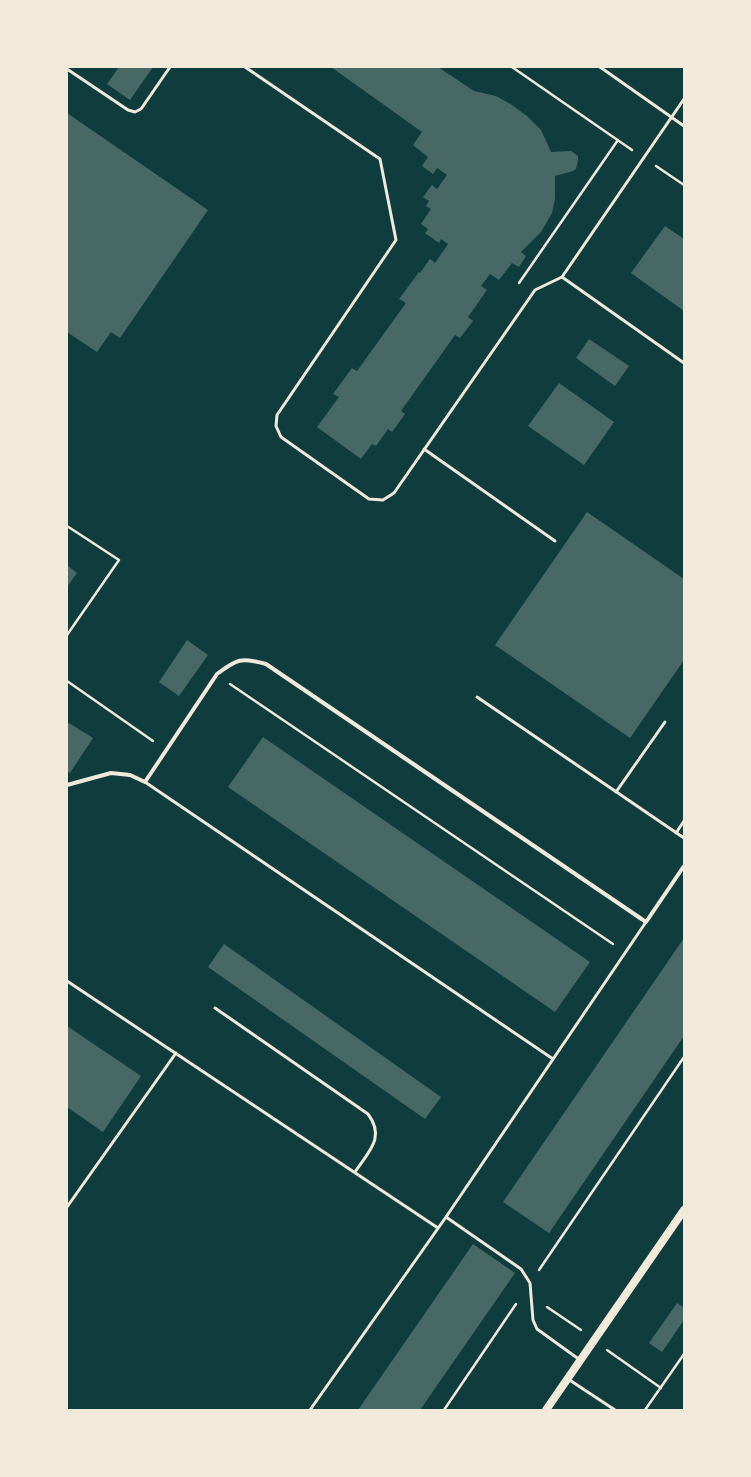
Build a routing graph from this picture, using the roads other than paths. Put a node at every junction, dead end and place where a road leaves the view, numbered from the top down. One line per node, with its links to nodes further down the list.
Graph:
1 (170, 67): 4 (lane)
2 (245, 67): 10 (lane)
3 (600, 67): 6 (lane)
4 (67, 69)
5 (684, 99): 6 (lane)
6 (672, 117): 7 (lane); 8 (lane)
7 (684, 126)
8 (562, 277): 9 (lane); 10 (lane)
9 (684, 363)
10 (424, 449): 11 (lane)
11 (555, 541)
12 (477, 697): 16 (lane)
13 (665, 722): 16 (lane)
14 (145, 782): 15 (street); 21 (street); 25 (lane)
15 (67, 786)
16 (616, 792): 18 (lane)
17 (684, 821): 18 (lane)
18 (676, 833): 19 (lane)
19 (684, 838)
20 (684, 866): 21 (street)
21 (646, 922): 25 (lane)
22 (67, 981): 24 (lane)
23 (215, 1008): 26 (lane)
24 (176, 1054): 26 (lane); 27 (lane)
25 (553, 1059): 29 (lane)
26 (355, 1172): 30 (lane)
27 (67, 1206)
28 (684, 1210): 31 (main road)
29 (446, 1217): 30 (lane); 31 (lane)
30 (438, 1228): 33 (lane)
31 (580, 1360): 32 (main road)
32 (568, 1379): 34 (main road); 35 (lane)
33 (310, 1410)
34 (546, 1410)
35 (614, 1410)

